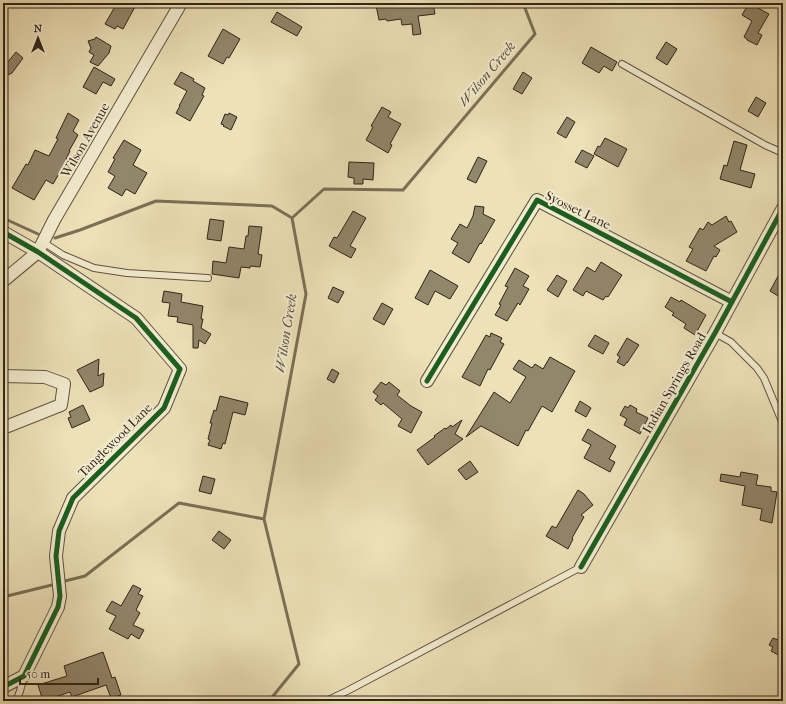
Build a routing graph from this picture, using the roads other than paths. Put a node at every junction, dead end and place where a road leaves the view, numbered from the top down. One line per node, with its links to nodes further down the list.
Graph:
1 (181, 3): 6 (street, Wilson Avenue)
2 (622, 64): 3 (lane)
3 (783, 153)
4 (783, 208): 9 (street, Indian Springs Road)
5 (3, 232): 6 (street)
6 (40, 247): 7 (lane); 8 (street, Wilson Avenue); 16 (street, Tanglewood Lane)
7 (208, 278)
8 (3, 281)
9 (732, 302): 10 (street, Indian Springs Road); 12 (street, Syosset Lane)
10 (715, 333): 13 (lane); 15 (street, Indian Springs Road)
11 (3, 376): 14 (street)
12 (427, 381)
13 (783, 424)
14 (3, 428)
15 (580, 567): 19 (lane)
16 (24, 676): 17 (street); 18 (lane)
17 (3, 687)
18 (16, 701)
19 (326, 701)

